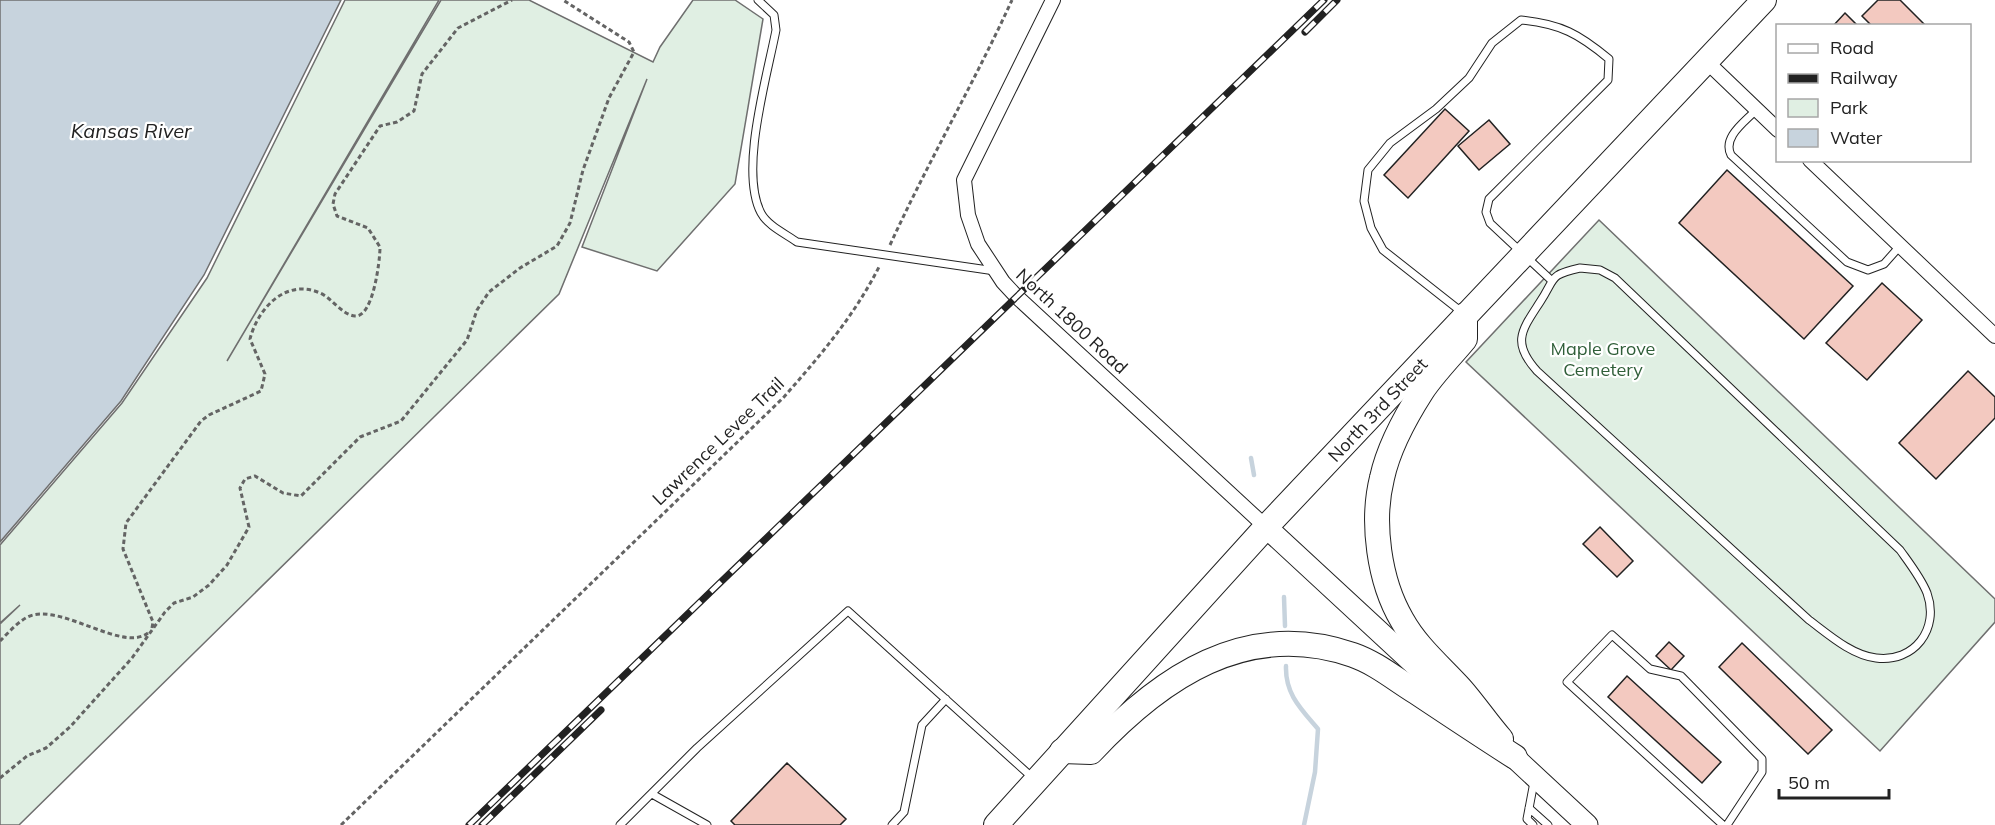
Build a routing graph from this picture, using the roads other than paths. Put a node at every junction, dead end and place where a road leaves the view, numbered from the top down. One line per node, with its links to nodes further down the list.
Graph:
1 (758, 0): 10 (lane)
2 (1053, 0): 10 (street, North 1800 Road)
3 (1764, 0): 4 (highway, North 3rd Street)
4 (1706, 61): 5 (street); 9 (highway, North 3rd Street)
5 (1756, 110): 6 (street); 8 (lane)
6 (1776, 128)
7 (1812, 162): 8 (street)
8 (1900, 246): 13 (street)
9 (1522, 254): 11 (lane); 12 (highway, North 3rd Street); 12 (lane)
10 (995, 271): 14 (street, North 1800 Road)
11 (1551, 280): 11 (lane)
12 (1465, 315): 14 (highway, North 3rd Street); 17 (highway)
13 (1995, 336)
14 (1266, 527): 16 (highway, North 3rd Street); 17 (main road)
15 (946, 699): 19 (lane); 20 (lane); 24 (lane)
16 (1062, 751): 17 (highway); 19 (highway, North 3rd Street)
17 (1515, 758): 18 (main road)
18 (1536, 776): 21 (lane); 28 (main road)
19 (1036, 780): 25 (highway, North 3rd Street)
20 (651, 794): 22 (lane); 23 (lane)
21 (1529, 808): 26 (lane); 27 (lane)
22 (620, 825)
23 (707, 825)
24 (892, 825)
25 (996, 825)
26 (1533, 825)
27 (1548, 825)
28 (1587, 825)
29 (1725, 825): 29 (lane)

